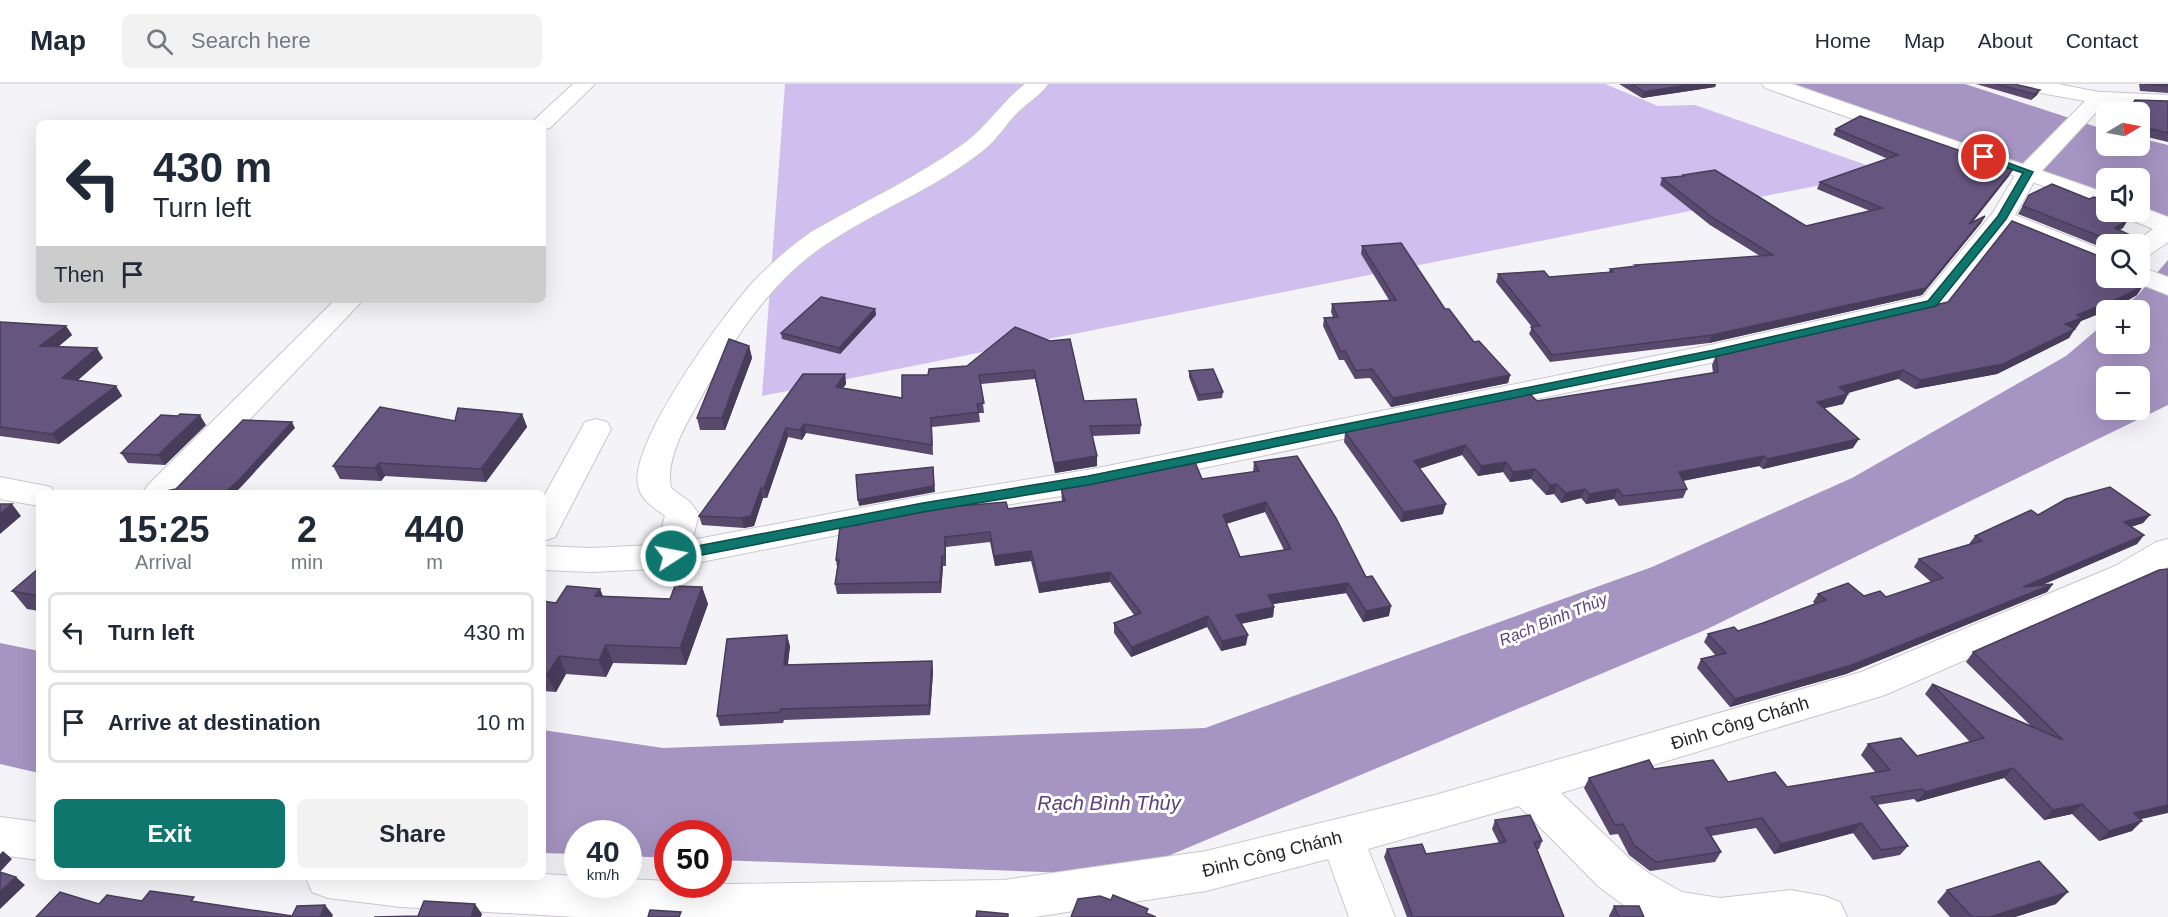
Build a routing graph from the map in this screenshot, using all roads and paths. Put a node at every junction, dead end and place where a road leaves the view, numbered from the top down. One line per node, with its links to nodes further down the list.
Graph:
1 (585, 84): 8 (street)
2 (1038, 84): 25 (street)
3 (1772, 84): 9 (street)
4 (2023, 84): 7 (street)
5 (2168, 101): 6 (street)
6 (2132, 102)
7 (2096, 103): 9 (street)
8 (545, 120)
9 (2030, 170): 10 (street); 11 (street)
10 (2096, 197)
11 (2002, 217): 15 (street); 25 (street)
12 (2150, 220): 13 (street)
13 (2168, 228): 14 (street)
14 (2150, 253)
15 (2096, 256)
16 (2150, 274): 17 (street)
17 (2168, 287)
18 (347, 303): 21 (street)
19 (596, 429): 23 (street)
20 (0, 488): 22 (street)
21 (163, 490)
22 (36, 494)
23 (546, 523)
24 (2168, 551): 27 (street, Đinh Công Chánh)
25 (671, 556): 26 (street)
26 (546, 558)
27 (1527, 786): 29 (street, Đinh Công Chánh); 33 (street)
28 (0, 836): 30 (street)
29 (1342, 837): 31 (street, Đinh Công Chánh); 32 (street)
30 (36, 841)
31 (344, 880)
32 (1372, 917)
33 (1715, 917)
34 (1725, 917): 35 (street)
35 (1824, 917)

